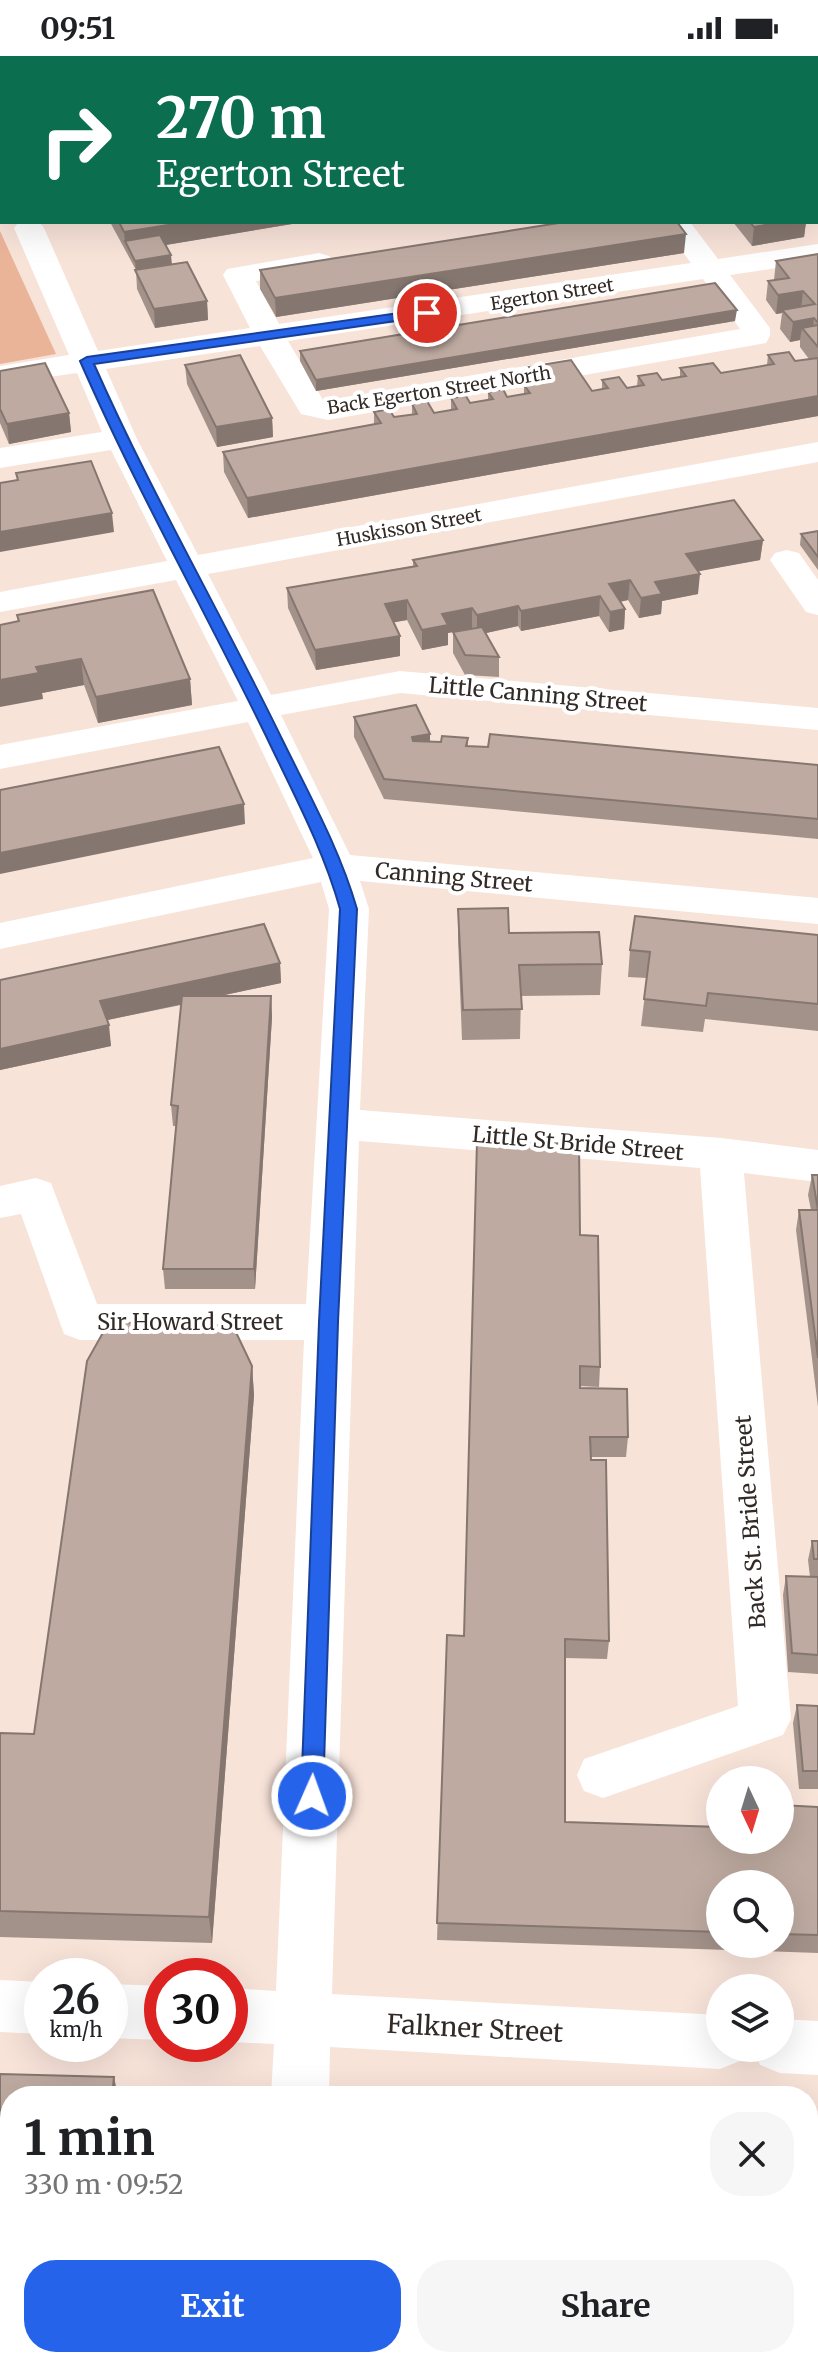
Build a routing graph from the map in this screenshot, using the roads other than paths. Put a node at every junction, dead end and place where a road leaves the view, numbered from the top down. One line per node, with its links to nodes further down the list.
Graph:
1 (676, 224): 5 (street, Back Egerton Street North)
2 (29, 228): 7 (street)
3 (818, 253): 5 (street, Egerton Street)
4 (348, 257): 6 (street, Back Egerton Street North)
5 (710, 270): 6 (street, Egerton Street); 6 (street, Back Egerton Street North)
6 (270, 337): 7 (street, Egerton Street)
7 (87, 361): 8 (street, Egerton Street); 9 (street)
8 (0, 375)
9 (121, 439): 11 (street); 13 (street)
10 (818, 452): 13 (street, Huskisson Street)
11 (0, 458)
12 (787, 560): 15 (street)
13 (187, 567): 14 (street, Huskisson Street); 16 (street)
14 (0, 602)
15 (818, 605)
16 (259, 707): 17 (street, Little Canning Street); 18 (street, Little Canning Street); 19 (street)
17 (818, 719)
18 (0, 757)
19 (336, 866): 20 (street, Canning Street); 21 (street, Canning Street); 22 (street)
20 (818, 911)
21 (0, 936)
22 (337, 1124): 23 (street, Little St Bride Street); 26 (street)
23 (721, 1154): 24 (street, Little St Bride Street); 27 (street, Back St. Bride Street)
24 (818, 1166)
25 (0, 1202): 26 (street, Sir Howard Street)
26 (328, 1322): 31 (street)
27 (603, 1775)
28 (0, 2006): 29 (street)
29 (24, 2007)
30 (248, 2016): 31 (street, Falkner Street)
31 (304, 2018): 32 (street, Falkner Street); 35 (street)
32 (706, 2041)
33 (794, 2047): 34 (street)
34 (818, 2048)
35 (301, 2086)

